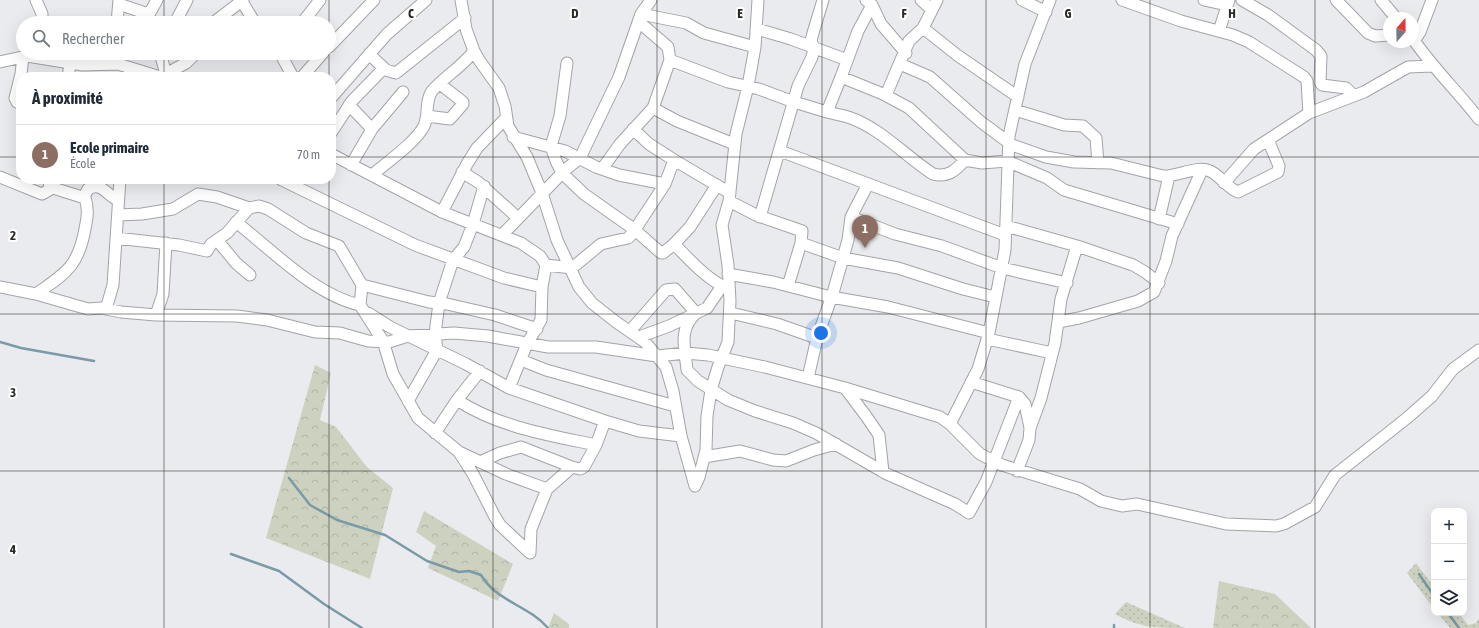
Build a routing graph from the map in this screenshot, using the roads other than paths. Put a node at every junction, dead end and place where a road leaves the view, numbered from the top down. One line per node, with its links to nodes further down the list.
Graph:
1 (36, 0): 27 (street)
2 (157, 0): 30 (street)
3 (187, 0): 31 (street)
4 (242, 0): 32 (street); 33 (street)
5 (320, 0): 34 (street)
6 (426, 0): 48 (street)
7 (461, 0): 35 (street)
8 (651, 0): 36 (street)
9 (758, 0): 38 (street)
10 (823, 0): 45 (street)
11 (921, 0): 24 (street)
12 (1022, 0): 25 (street)
13 (1050, 0): 25 (street)
14 (1122, 0): 39 (street)
15 (1204, 0): 23 (street)
16 (1242, 0): 79 (street)
17 (1336, 0): 41 (street)
18 (1380, 0): 26 (street)
19 (1432, 0): 40 (street)
20 (371, 1): 42 (street)
21 (119, 2): 28 (street); 29 (street)
22 (869, 2): 47 (street); 59 (street)
23 (1228, 3): 39 (street)
24 (934, 5): 37 (street)
25 (1046, 12): 80 (street)
26 (1391, 12)
27 (42, 16)
28 (118, 16)
29 (143, 16)
30 (147, 16)
31 (179, 16)
32 (222, 16)
33 (251, 16)
34 (307, 16)
35 (465, 18): 46 (street); 65 (street)
36 (640, 18): 43 (street); 58 (street); 100 (street)
37 (923, 28): 47 (street); 80 (street)
38 (757, 29): 43 (street); 45 (street)
39 (1219, 31): 86 (street)
40 (1419, 33)
41 (1383, 35)
42 (336, 39)
43 (755, 47): 75 (street)
44 (1419, 47): 64 (street)
45 (814, 48): 59 (street); 81 (street)
46 (474, 51): 74 (street); 88 (street)
47 (906, 53): 63 (street)
48 (369, 54): 65 (street); 76 (street)
49 (16, 59): 60 (street)
50 (23, 60): 66 (street)
51 (55, 60): 62 (street)
52 (109, 60): 62 (street)
53 (118, 60): 68 (street)
54 (161, 60): 69 (street)
55 (189, 60): 70 (street)
56 (284, 60): 71 (street)
57 (317, 60): 72 (street)
58 (670, 60): 75 (street); 83 (street)
59 (846, 60): 73 (street)
60 (0, 62)
61 (567, 62): 97 (street)
62 (70, 64): 67 (street)
63 (900, 64): 78 (street); 95 (street)
64 (1432, 66): 79 (street); 89 (street)
65 (384, 68): 82 (street)
66 (21, 72)
67 (69, 72)
68 (148, 72)
69 (162, 72)
70 (169, 72)
71 (290, 72)
72 (306, 72)
73 (841, 76): 78 (street); 85 (street)
74 (440, 84): 87 (street); 87 (street)
75 (748, 86): 81 (street); 96 (street)
76 (336, 92)
77 (403, 92): 92 (street)
78 (886, 95): 102 (street)
79 (1354, 96): 86 (street)
80 (1018, 97): 84 (street)
81 (794, 102): 85 (street); 98 (street)
82 (349, 106): 90 (street); 92 (street)
83 (653, 108): 91 (street); 96 (street)
84 (1015, 110): 95 (street); 104 (street)
85 (827, 112): 102 (street)
86 (1309, 113): 94 (street)
87 (427, 116): 110 (street)
88 (505, 119): 93 (street); 108 (street)
89 (1479, 119)
90 (336, 124)
91 (633, 129): 101 (street); 106 (street)
92 (372, 130): 105 (street)
93 (513, 137): 97 (street); 124 (street)
94 (1268, 140): 114 (street); 114 (street)
95 (1008, 143): 103 (street); 104 (street)
96 (734, 144): 126 (street)
97 (551, 146): 100 (street); 109 (street)
98 (780, 151): 121 (street); 131 (street)
99 (336, 157): 105 (street)
100 (580, 158): 106 (street); 109 (street)
101 (674, 160): 120 (street); 122 (street)
102 (965, 160): 103 (street)
103 (1007, 160): 134 (street); 139 (street)
104 (1098, 163): 111 (street)
105 (351, 165): 110 (street)
106 (602, 169): 120 (street)
107 (1202, 170): 111 (street); 114 (street); 137 (street)
108 (462, 172): 123 (street); 129 (street)
109 (562, 173): 124 (street); 138 (street)
110 (372, 175): 129 (street)
111 (1169, 176): 134 (street)
112 (0, 177): 113 (street)
113 (16, 183)
114 (1224, 183)
115 (17, 184): 116 (street)
116 (50, 184)
117 (52, 184): 125 (street)
118 (120, 184): 127 (street)
119 (290, 184): 148 (street)
120 (665, 184): 138 (street)
121 (868, 184): 132 (street); 139 (street)
122 (717, 185): 126 (street); 145 (street)
123 (484, 186): 133 (street); 136 (street)
124 (542, 193): 133 (street); 150 (street)
125 (84, 197): 127 (street); 161 (street)
126 (729, 197): 131 (street); 152 (street)
127 (118, 200): 130 (street)
128 (249, 208): 130 (street); 135 (street); 156 (street)
129 (442, 212): 136 (street)
130 (118, 215): 141 (street)
131 (760, 217): 144 (street)
132 (851, 217): 147 (street); 151 (street)
133 (518, 218): 140 (street)
134 (1159, 219): 137 (street)
135 (236, 222): 142 (street); 165 (street)
136 (474, 224): 140 (street); 148 (street)
137 (1178, 224): 155 (street)
138 (635, 230): 145 (street); 150 (street)
139 (1006, 231): 146 (street); 151 (street)
140 (502, 235): 149 (street)
141 (116, 238): 143 (street); 166 (street)
142 (217, 240): 143 (street); 153 (street)
143 (166, 243): 169 (street)
144 (801, 243): 147 (street); 157 (street)
145 (674, 244): 160 (street)
146 (1078, 246): 154 (street); 155 (street)
147 (843, 258): 162 (street); 163 (street)
148 (453, 260): 159 (street); 164 (street)
149 (546, 265): 150 (street); 159 (street)
150 (572, 268): 173 (street)
151 (1002, 268): 154 (street); 163 (street)
152 (728, 274): 157 (street); 160 (street)
153 (250, 275)
154 (1067, 283): 170 (street)
155 (1159, 283): 170 (street)
156 (362, 285): 164 (street); 165 (street)
157 (788, 286): 162 (street)
158 (0, 287): 161 (street)
159 (542, 287): 171 (street)
160 (725, 287): 167 (street); 168 (street)
161 (36, 294): 166 (street)
162 (831, 297): 175 (street); 176 (street)
163 (995, 297): 175 (street)
164 (439, 303): 171 (street); 172 (street)
165 (362, 307): 174 (street); 177 (street)
166 (106, 309): 169 (street)
167 (731, 312): 176 (street); 184 (street)
168 (696, 314): 173 (street); 173 (street); 181 (street)
169 (156, 315): 177 (street)
170 (1058, 322): 182 (street)
171 (537, 329): 178 (street)
172 (436, 334): 174 (street); 178 (street); 179 (street)
173 (635, 334): 183 (street)
174 (408, 336): 177 (street); 179 (street)
175 (988, 336): 182 (street); 188 (street)
176 (817, 338): 187 (street)
177 (383, 341): 194 (street)
178 (527, 344): 183 (street); 185 (street)
179 (437, 350): 186 (street); 194 (street)
180 (1479, 350): 208 (street)
181 (686, 353): 183 (street); 184 (street); 191 (street)
182 (1052, 353): 198 (street)
183 (657, 356): 195 (street)
184 (721, 358): 187 (street); 191 (street)
185 (521, 360): 189 (street); 195 (street)
186 (480, 371): 189 (street); 193 (street)
187 (808, 378): 190 (street)
188 (971, 382): 192 (street); 197 (street)
189 (509, 388): 196 (street)
190 (845, 388): 197 (street); 209 (street)
191 (711, 390): 201 (street); 204 (street)
192 (1019, 397): 198 (street); 205 (street)
193 (457, 400): 199 (street); 202 (street)
194 (408, 401): 199 (street)
195 (675, 406): 200 (street)
196 (606, 421): 200 (street); 202 (street)
197 (950, 424): 205 (street)
198 (1030, 428): 208 (street)
199 (434, 433): 203 (street)
200 (681, 436): 204 (street)
201 (836, 444): 204 (street); 209 (street)
202 (596, 446): 207 (street)
203 (459, 452): 206 (street); 210 (street)
204 (704, 457)
205 (994, 461): 208 (street); 209 (street)
206 (480, 462): 207 (street); 210 (street)
207 (572, 466): 210 (street)
208 (1017, 471)
209 (883, 472)
210 (546, 489)

